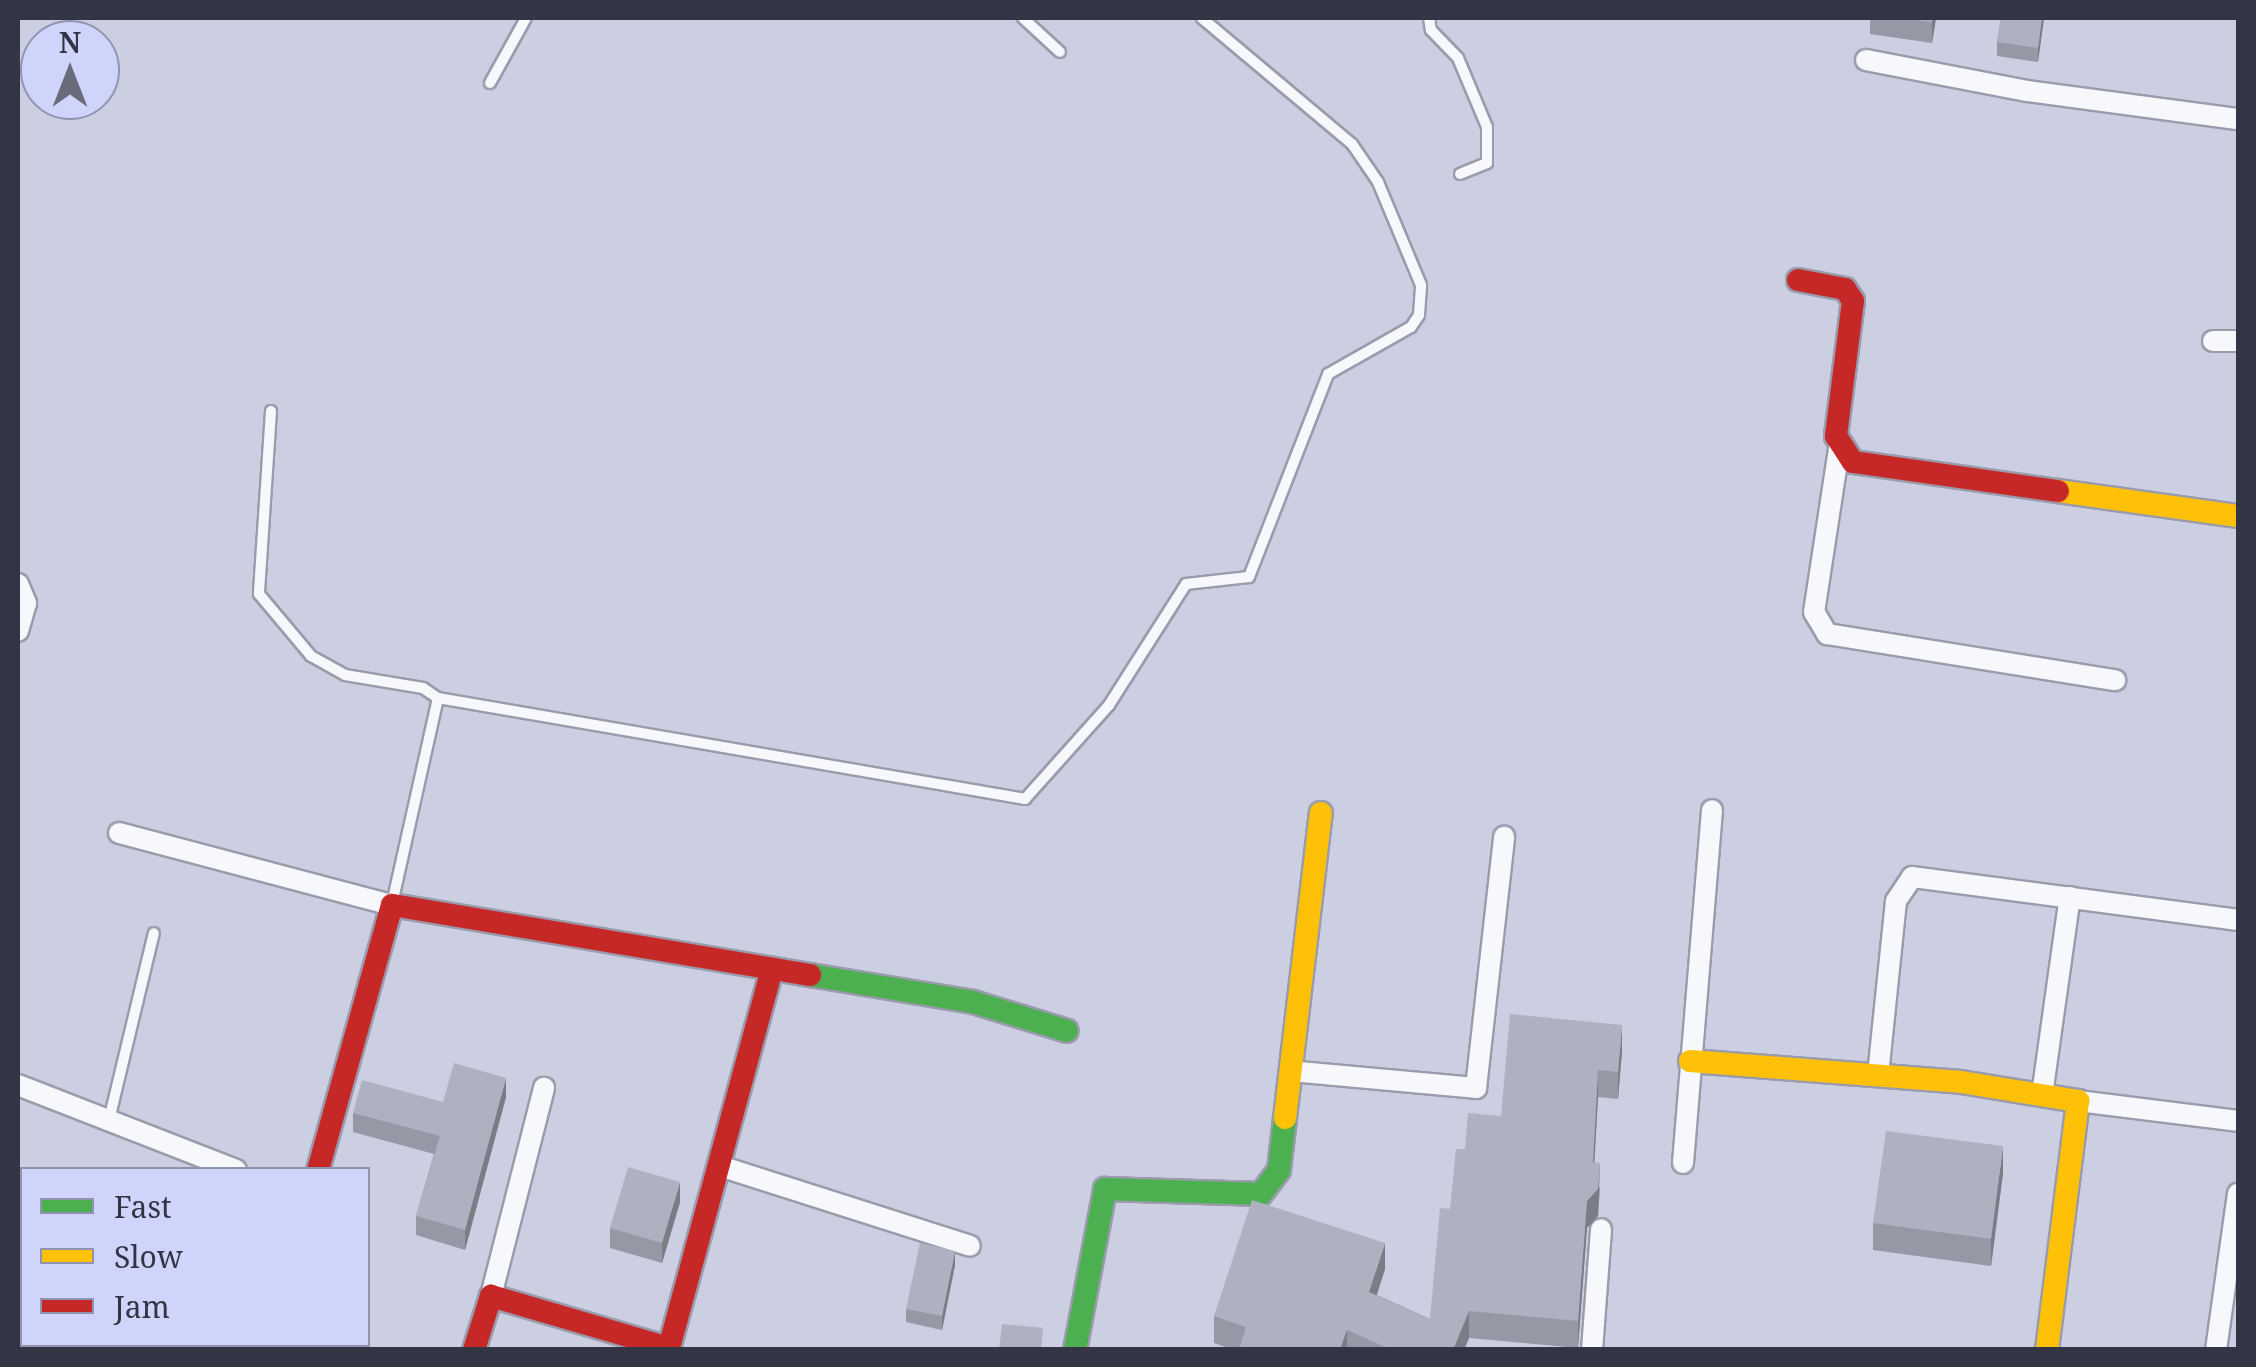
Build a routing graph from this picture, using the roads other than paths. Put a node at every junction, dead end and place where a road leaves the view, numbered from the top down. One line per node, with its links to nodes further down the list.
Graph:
1 (526, 18): 7 (lane)
2 (1022, 18): 5 (lane)
3 (1202, 18): 19 (lane)
4 (1430, 18): 9 (lane)
5 (1060, 52)
6 (1866, 60): 8 (street)
7 (490, 82)
8 (2238, 119)
9 (1460, 174)
10 (1798, 280): 14 (street)
11 (2214, 341): 12 (street)
12 (2238, 341)
13 (271, 411): 19 (lane)
14 (1839, 449): 15 (street); 18 (street)
15 (2238, 516)
16 (18, 584): 17 (street)
17 (18, 631)
18 (2115, 680)
19 (438, 698): 25 (lane)
20 (1712, 810): 30 (street)
21 (1321, 812): 31 (street)
22 (119, 833): 25 (street)
23 (1504, 837): 31 (street)
24 (2070, 897): 26 (street); 32 (street); 35 (street)
25 (392, 905): 28 (street); 41 (street)
26 (2238, 920)
27 (154, 933): 37 (lane)
28 (772, 969): 29 (street); 42 (street)
29 (1067, 1032)
30 (1690, 1061): 32 (street); 39 (street)
31 (1290, 1072): 49 (street)
32 (1878, 1075): 35 (street)
33 (18, 1085): 37 (street)
34 (544, 1088): 46 (street)
35 (2042, 1095): 36 (street)
36 (2078, 1101): 38 (street); 51 (street)
37 (108, 1120): 40 (street)
38 (2238, 1121)
39 (1683, 1163)
40 (228, 1167)
41 (319, 1167)
42 (723, 1167): 45 (street); 47 (street)
43 (2238, 1194): 52 (street)
44 (1601, 1229): 50 (street)
45 (970, 1246)
46 (491, 1296): 47 (street); 48 (street)
47 (672, 1349)
48 (474, 1350)
49 (1075, 1350)
50 (1592, 1350)
51 (2046, 1350)
52 (2216, 1350)

